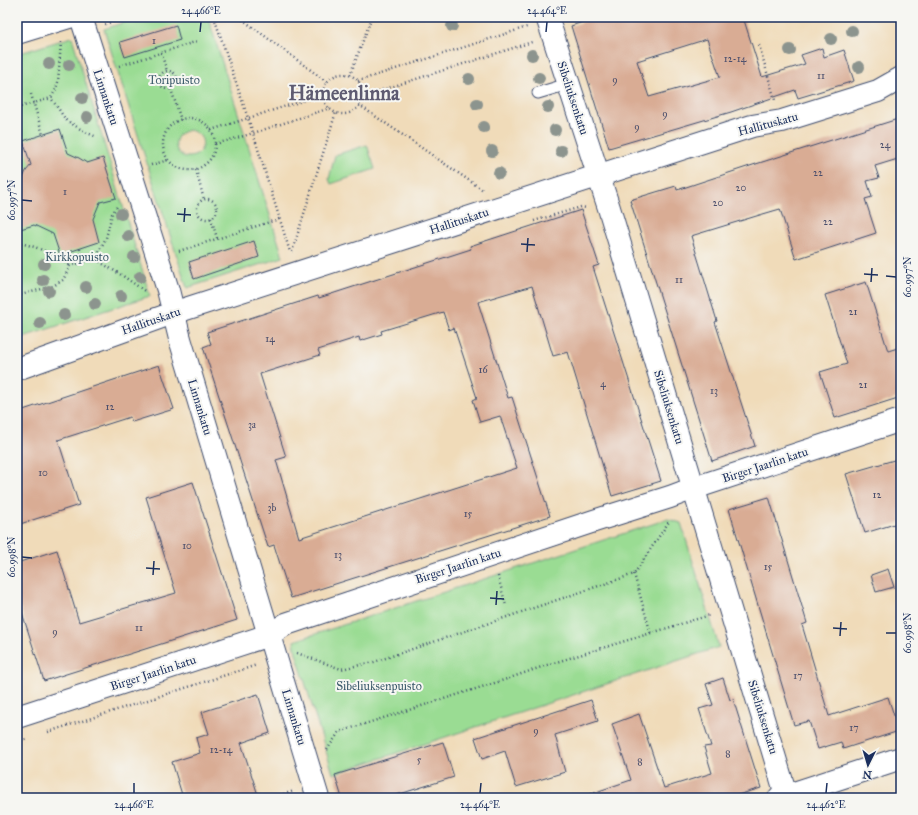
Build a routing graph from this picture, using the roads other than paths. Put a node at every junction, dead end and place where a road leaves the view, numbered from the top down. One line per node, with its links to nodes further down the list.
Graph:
1 (69, 17): 4 (street)
2 (81, 17): 9 (street, Linnankatu)
3 (538, 22): 6 (street, Sibeliuksenkatu)
4 (17, 33)
5 (901, 78): 8 (street, Hallituskatu)
6 (568, 84): 7 (lane); 8 (street, Sibeliuksenkatu)
7 (538, 93)
8 (599, 176): 9 (street, Hallituskatu); 12 (street, Sibeliuksenkatu)
9 (173, 313): 10 (street, Hallituskatu); 13 (street, Linnankatu)
10 (17, 369)
11 (901, 420): 12 (street, Birger Jaarlin katu)
12 (694, 488): 13 (street, Birger Jaarlin katu); 17 (street, Sibeliuksenkatu)
13 (269, 635): 14 (street, Birger Jaarlin katu); 16 (street, Linnankatu)
14 (17, 717)
15 (901, 758): 17 (street)
16 (309, 794)
17 (785, 797)

